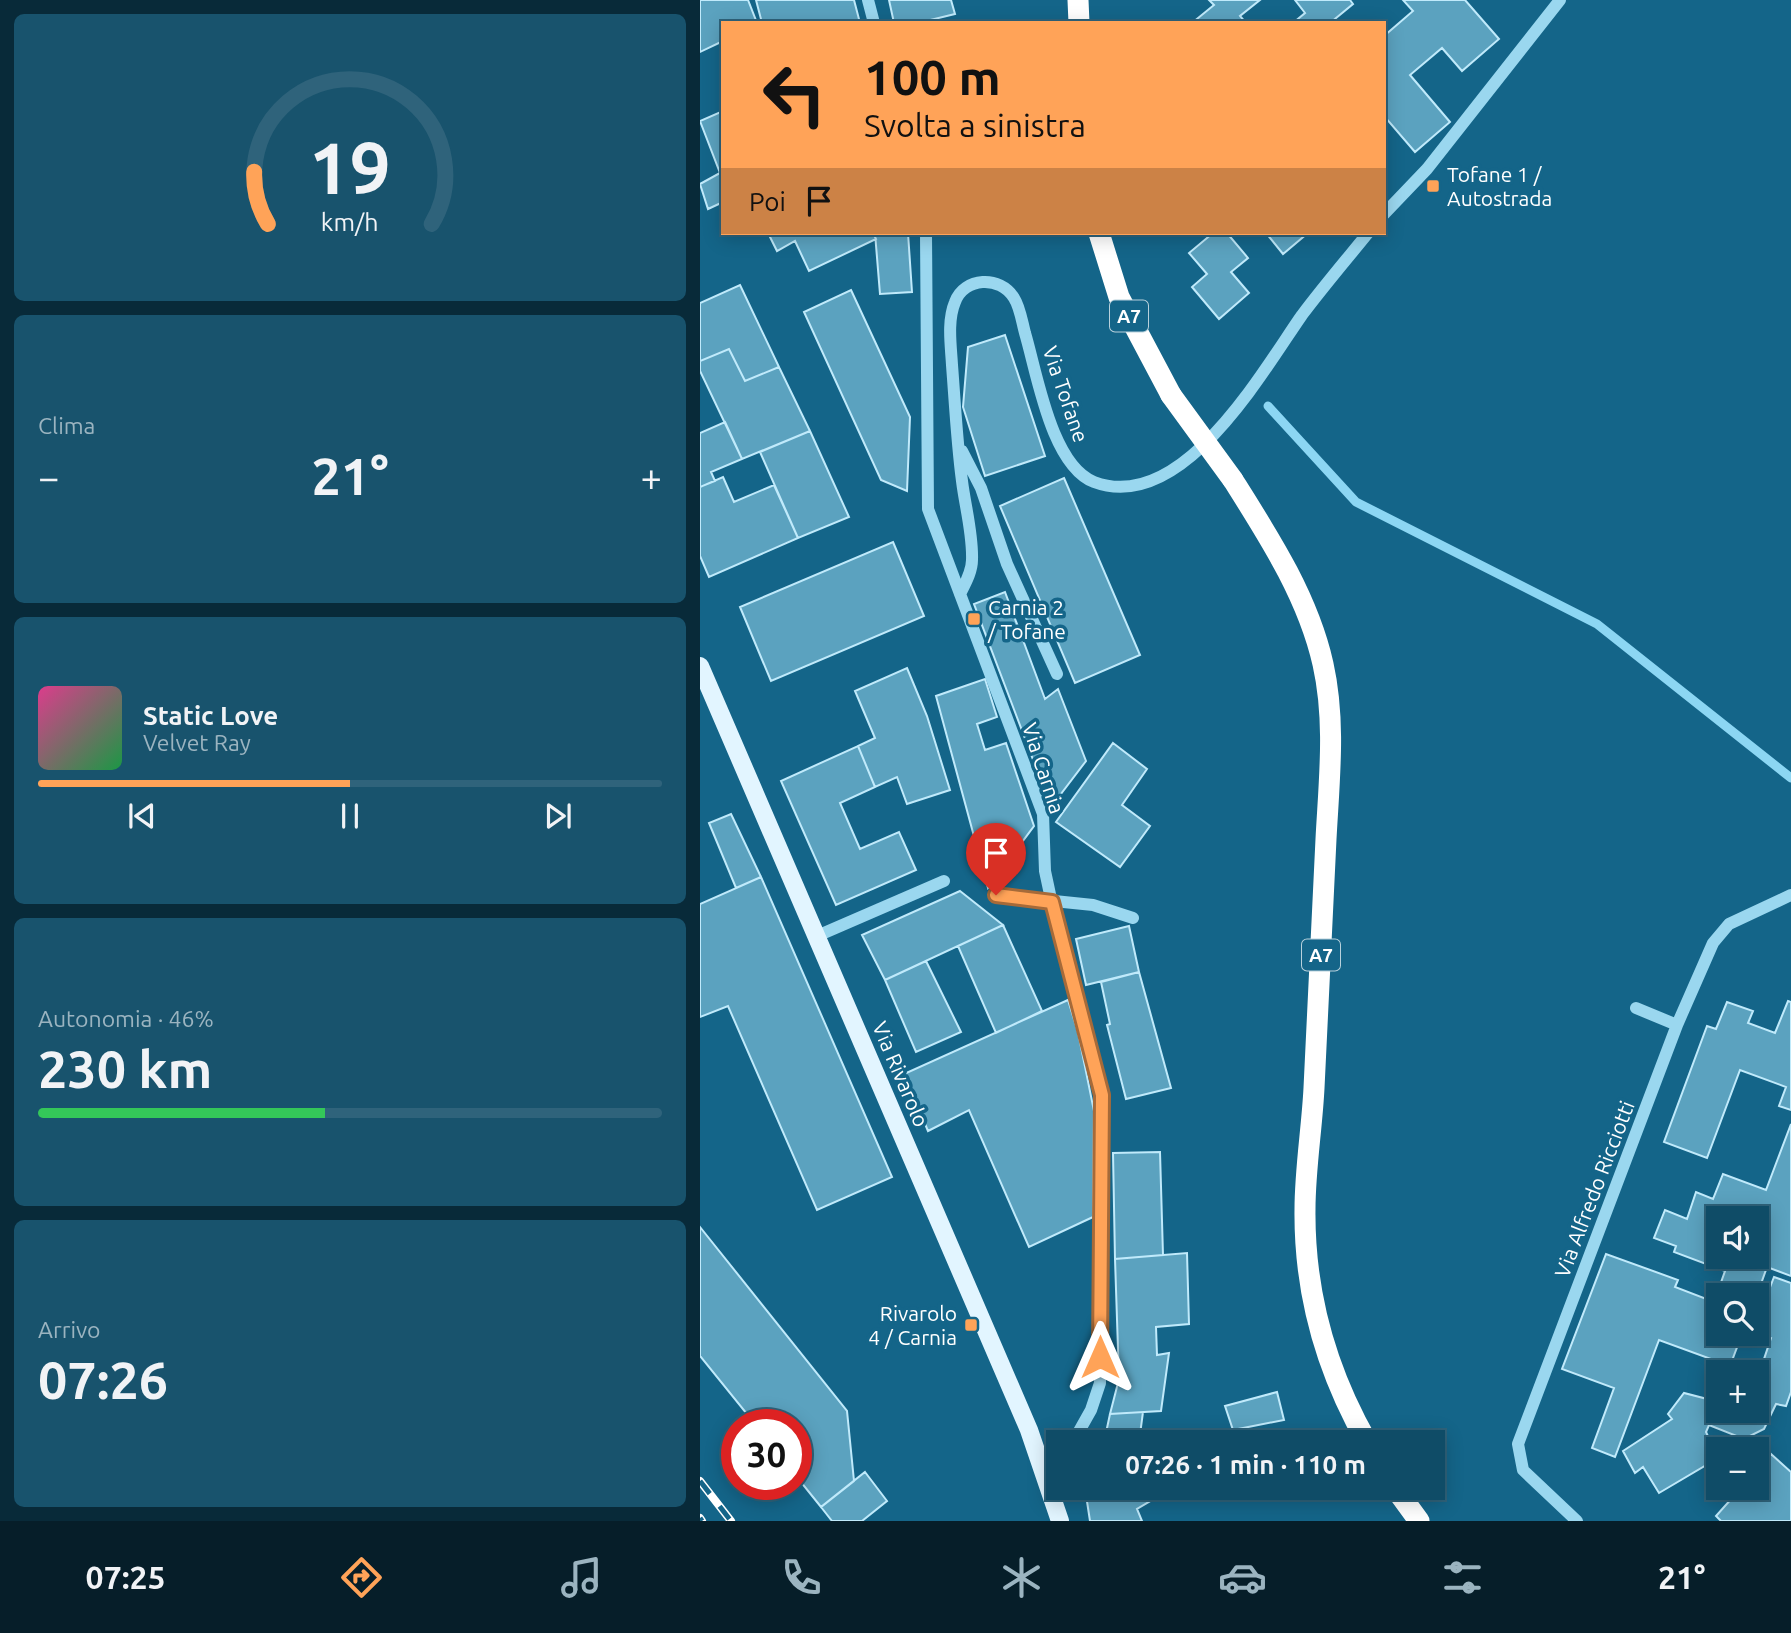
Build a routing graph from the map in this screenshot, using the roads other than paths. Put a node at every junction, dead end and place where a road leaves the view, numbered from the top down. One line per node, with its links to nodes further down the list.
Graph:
1 (868, 0): 4 (street)
2 (1078, 0): 5 (highway)
3 (1560, 0): 6 (street)
4 (873, 21)
5 (1079, 21)
6 (1386, 212)
7 (926, 235): 11 (street, Via Carnia)
8 (1100, 235): 23 (highway, A7, bridge)
9 (1366, 235): 10 (street, Via Tofane)
10 (957, 441): 11 (street, Via Tofane); 13 (street, Via Tofane)
11 (961, 594): 17 (street, Via Carnia)
12 (700, 666): 19 (main road, Via Rivarolo)
13 (1057, 674)
14 (944, 881): 19 (street)
15 (996, 895): 17 (street)
16 (1791, 895): 21 (street, Via Alfredo Ricciotti)
17 (1052, 902): 18 (street); 22 (street, Via Carnia)
18 (1133, 918)
19 (817, 936): 24 (main road, Via Rivarolo)
20 (1636, 1008): 21 (street)
21 (1677, 1026): 30 (street, Via Alfredo Ricciotti)
22 (1080, 1430)
23 (1360, 1430)
24 (1046, 1475)
25 (1404, 1500): 29 (highway)
26 (1053, 1502): 27 (main road, Via Rivarolo); 28 (main road, Via Rivarolo)
27 (1052, 1521)
28 (1060, 1521)
29 (1419, 1521)
30 (1577, 1521)

